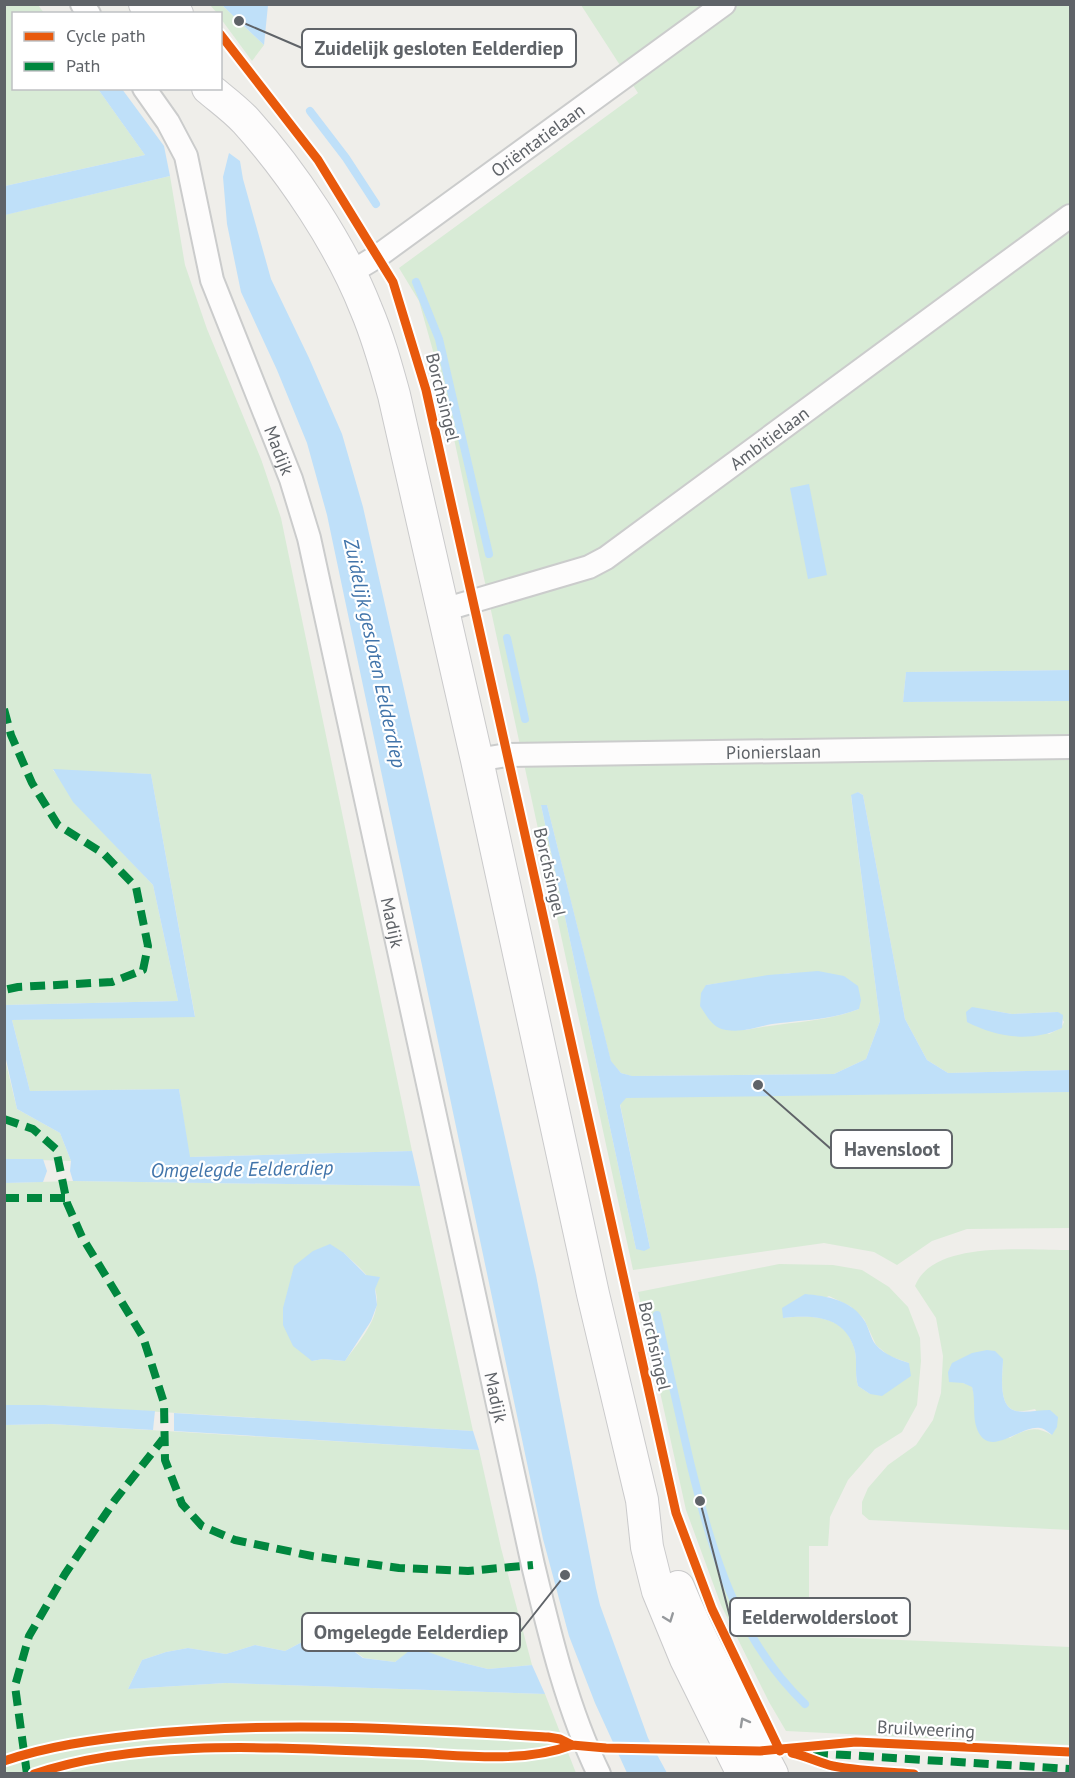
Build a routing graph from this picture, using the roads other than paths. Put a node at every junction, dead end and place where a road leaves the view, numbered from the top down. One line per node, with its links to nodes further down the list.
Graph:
1 (724, 4): 7 (street, Oriëntatielaan)
2 (222, 75): 5 (main road)
3 (145, 90): 12 (street, Madijk)
4 (210, 90): 5 (main road)
5 (245, 120): 7 (main road)
6 (1071, 216): 8 (street, Ambitielaan)
7 (350, 273): 8 (main road)
8 (443, 610): 10 (main road)
9 (1071, 747): 10 (street, Pionierslaan)
10 (477, 760): 11 (main road)
11 (642, 1500): 13 (main road, one-way to 13); 14 (main road, one-way to 11)
12 (599, 1773)
13 (743, 1773)
14 (772, 1773)

